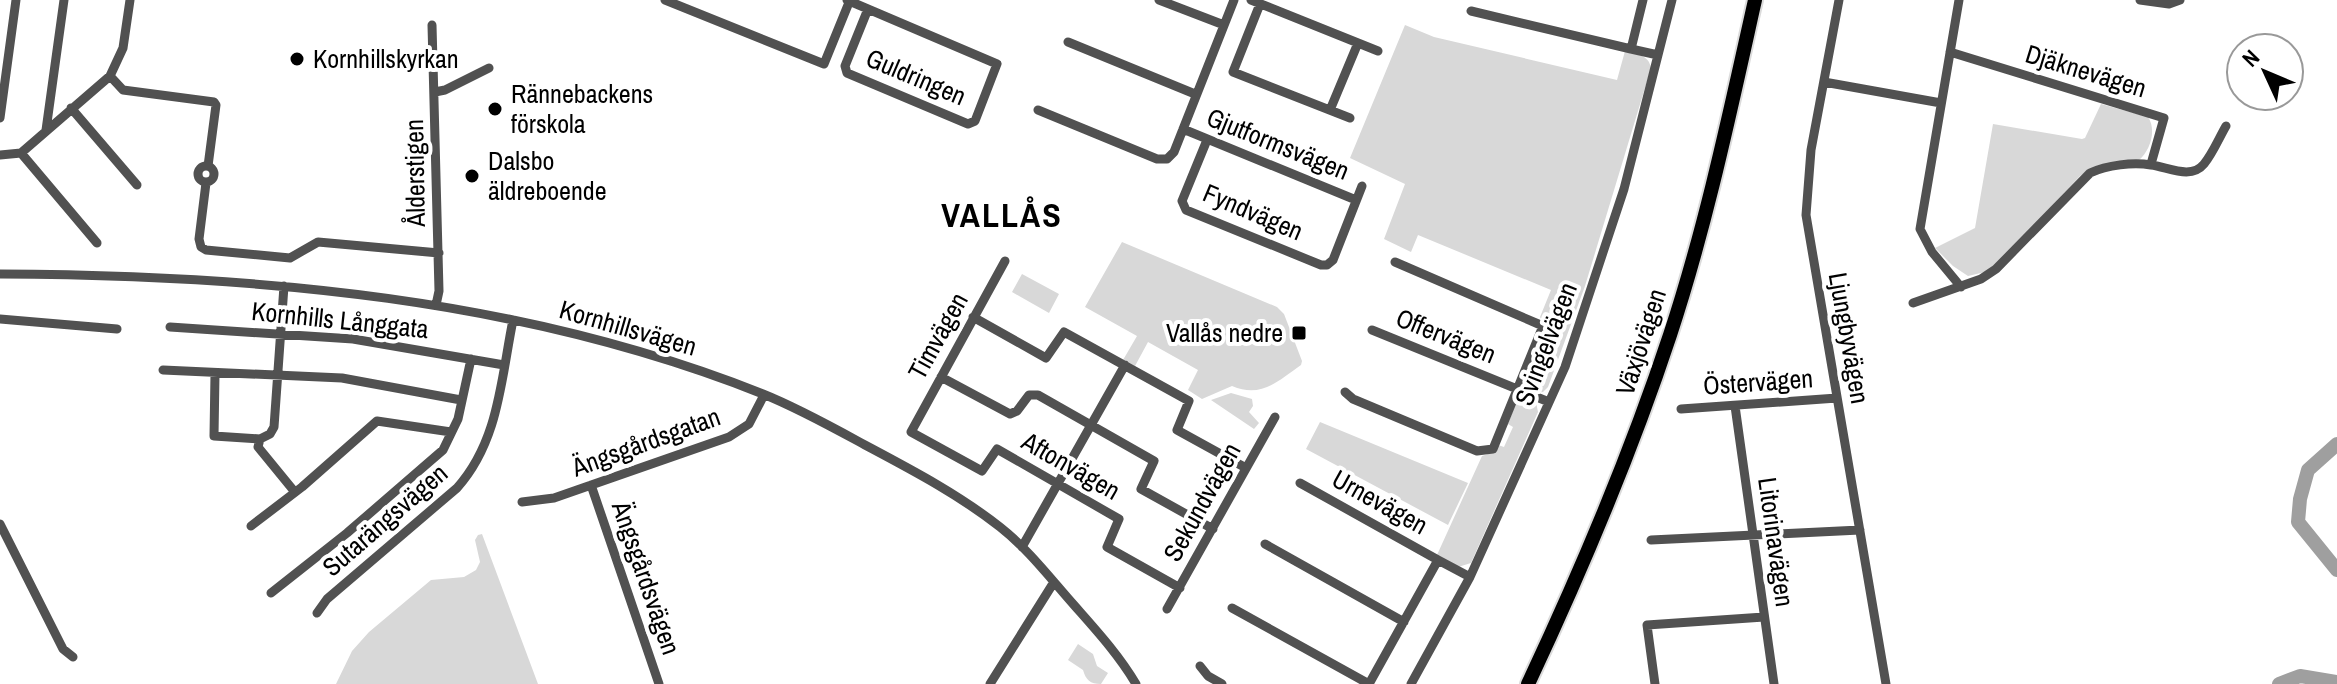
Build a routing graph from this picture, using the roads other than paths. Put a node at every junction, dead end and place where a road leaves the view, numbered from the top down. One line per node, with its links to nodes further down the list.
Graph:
1 (16, 0): 36 (street)
2 (64, 0): 40 (street)
3 (130, 0): 28 (street)
4 (665, 0): 15 (street)
5 (849, 0): 15 (street); 17 (street, Guldringen)
6 (1159, 0): 20 (street)
7 (1234, 0): 20 (street)
8 (1643, 0): 23 (street)
9 (1672, 0): 26 (street, Svingelvägen)
10 (1755, 0): 116 (highway, Växjövägen)
11 (1839, 0): 29 (street, Ljungbyvägen)
12 (1959, 0): 25 (street)
13 (2140, 0): 14 (street)
14 (2180, 0)
15 (678, 2)
16 (1256, 2): 22 (street); 35 (street)
17 (868, 9): 17 (street, Guldringen)
18 (1471, 11): 23 (street)
19 (432, 25): 30 (street, Ålderstigen)
20 (1224, 25): 31 (street)
21 (1068, 42): 31 (street)
22 (1358, 43): 24 (street); 35 (street)
23 (1631, 49): 26 (street)
24 (1378, 51)
25 (1950, 52): 32 (street); 44 (street, Djäknevägen)
26 (1658, 55): 76 (street, Svingelvägen)
27 (489, 68): 30 (street, Ålderstigen)
28 (110, 76): 33 (street); 49 (street, Ålderstigen)
29 (1824, 82): 32 (street); 74 (street, Ljungbyvägen)
30 (435, 92): 49 (street, Ålderstigen)
31 (1195, 94): 39 (street)
32 (1941, 103): 54 (street)
33 (71, 108): 40 (street); 45 (street)
34 (1038, 110): 39 (street)
35 (1330, 110): 37 (street)
36 (0, 118)
37 (1350, 118)
38 (2226, 126): 44 (street)
39 (1183, 129): 41 (street, Gjutformsvägen)
40 (46, 130): 42 (street)
41 (1207, 140): 47 (street, Gjutformsvägen); 47 (street, Fyndvägen)
42 (21, 153): 43 (street); 48 (street)
43 (0, 155)
44 (2151, 164): 54 (street)
45 (137, 185)
46 (1362, 186): 47 (street)
47 (1356, 200)
48 (97, 243)
49 (439, 253): 56 (street, Ålderstigen)
50 (1005, 261): 57 (street, Timvägen)
51 (1395, 262): 71 (street)
52 (0, 274): 53 (street, Kornhillsvägen)
53 (284, 286): 56 (street, Kornhillsvägen); 63 (street)
54 (1961, 287): 55 (street)
55 (1913, 303)
56 (436, 305): 59 (street, Kornhillsvägen)
57 (973, 317): 66 (street); 70 (street, Timvägen)
58 (0, 319): 61 (street)
59 (513, 320): 65 (street, Sutarängsvägen); 73 (street, Kornhillsvägen)
60 (170, 327): 63 (street, Kornhills Långgata)
61 (117, 329)
62 (1372, 330): 71 (street, Offervägen)
63 (281, 334): 64 (street, Kornhills Långgata); 69 (street)
64 (471, 359): 65 (street, Kornhills Långgata); 75 (street)
65 (504, 365): 105 (street, Sutarängsvägen)
66 (1125, 365): 80 (street); 84 (street)
67 (163, 370): 68 (street)
68 (215, 374): 69 (street); 83 (street)
69 (277, 375): 75 (street); 83 (street)
70 (941, 377): 80 (street); 82 (street, Timvägen)
71 (1518, 389): 72 (street); 76 (street, Offervägen)
72 (1345, 392)
73 (764, 395): 87 (street, Ängsgårdsgatan); 97 (street, Kornhillsvägen)
74 (1837, 398): 77 (street, Östervägen); 93 (street, Ljungbyvägen)
75 (461, 400): 81 (street)
76 (1549, 402): 99 (street, Svingelvägen)
77 (1735, 406): 78 (street, Östervägen); 94 (street, Litorinavägen)
78 (1681, 409)
79 (1275, 417): 84 (street, Sekundvägen)
80 (1091, 426): 86 (street); 92 (street)
81 (451, 432): 88 (street); 102 (street)
82 (911, 432): 86 (street, Aftonvägen)
83 (259, 443): 88 (street)
84 (1246, 468): 92 (street, Sekundvägen)
85 (1300, 483): 98 (street, Urnevägen)
86 (1059, 484): 97 (street); 101 (street, Aftonvägen)
87 (591, 485): 89 (street, Ängsgårdsgatan); 110 (street, Ängsgårdsvägen)
88 (294, 491): 91 (street)
89 (522, 502)
90 (0, 524): 108 (street)
91 (251, 526)
92 (1213, 529): 101 (street, Sekundvägen)
93 (1860, 530): 94 (street); 119 (street, Ljungbyvägen)
94 (1752, 537): 95 (street); 106 (street, Litorinavägen)
95 (1651, 540)
96 (1265, 544): 107 (street)
97 (1022, 547): 100 (street, Kornhillsvägen)
98 (1438, 560): 99 (street, Urnevägen); 107 (street)
99 (1470, 577): 115 (street, Svingelvägen)
100 (1054, 582): 111 (street); 112 (street, Kornhillsvägen)
101 (1180, 588): 104 (street, Sekundvägen)
102 (271, 593)
103 (1232, 608): 114 (street)
104 (1167, 609)
105 (317, 613)
106 (1764, 617): 117 (street); 118 (street, Litorinavägen)
107 (1404, 622): 114 (street)
108 (73, 657)
109 (1200, 666): 113 (street)
110 (659, 684)
111 (990, 684)
112 (1136, 684)
113 (1222, 684)
114 (1369, 684)
115 (1411, 684)
116 (1528, 684)
117 (1655, 684)
118 (1774, 684)
119 (1886, 684)

